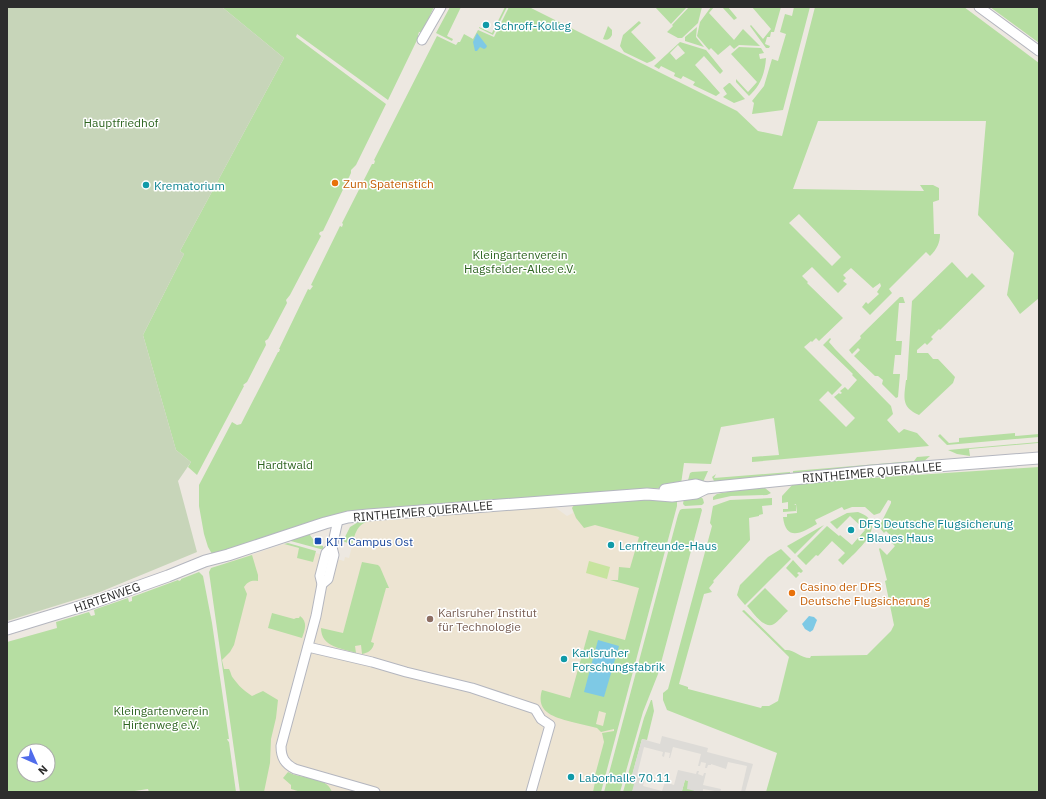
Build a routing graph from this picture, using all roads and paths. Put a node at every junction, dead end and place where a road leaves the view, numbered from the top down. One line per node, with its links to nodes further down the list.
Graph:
1 (440, 7): 3 (street)
2 (979, 7): 4 (street)
3 (422, 40)
4 (1039, 51)
5 (1039, 458): 6 (street, RINTHEIMER QUERALLEE)
6 (338, 520): 7 (street, RINTHEIMER QUERALLEE); 9 (street)
7 (206, 561): 8 (street, HIRTENWEG)
8 (7, 629)
9 (308, 647): 10 (street); 11 (street)
10 (375, 792)
11 (531, 792)

